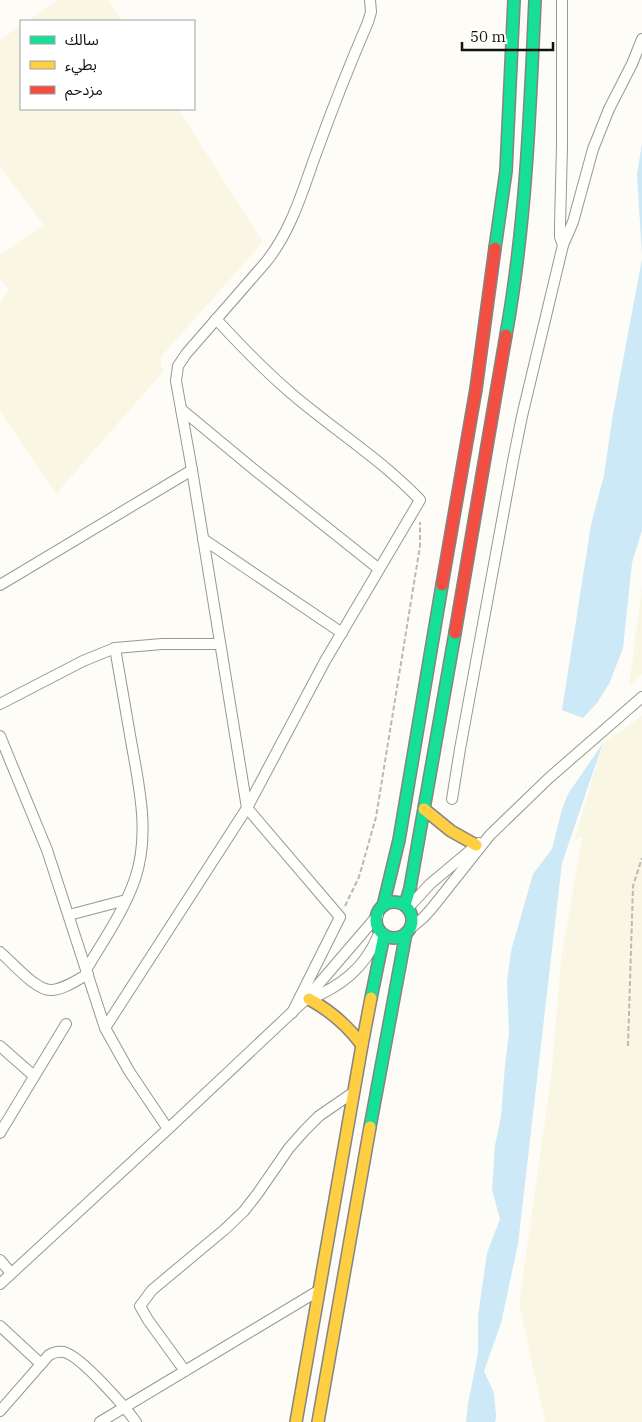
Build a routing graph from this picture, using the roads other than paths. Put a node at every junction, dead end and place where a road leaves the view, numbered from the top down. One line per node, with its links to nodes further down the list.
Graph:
1 (370, 0): 7 (street)
2 (514, 0): 26 (main road)
3 (535, 0): 21 (main road)
4 (562, 0): 6 (street)
5 (642, 39): 6 (street)
6 (563, 245): 19 (street)
7 (216, 319): 8 (street); 11 (street)
8 (182, 409): 9 (street); 11 (street)
9 (192, 470): 10 (street); 12 (street)
10 (203, 539): 13 (street); 14 (street)
11 (379, 570): 13 (street)
12 (0, 584)
13 (342, 633): 20 (street)
14 (220, 644): 15 (street); 20 (street)
15 (115, 648): 17 (street); 24 (street)
16 (642, 696): 22 (street)
17 (0, 704)
18 (0, 736): 27 (street)
19 (452, 799)
20 (248, 808): 33 (street); 35 (street)
21 (424, 809): 23 (main road); 25 (main road)
22 (490, 835): 23 (street); 28 (street)
23 (476, 845): 25 (street)
24 (126, 900): 27 (street); 31 (street)
25 (407, 906): 26 (main road); 28 (main road)
26 (380, 911): 29 (main road); 32 (street)
27 (69, 915): 31 (street)
28 (408, 930): 29 (main road); 54 (main road)
29 (382, 933): 32 (street); 36 (main road)
30 (1, 954): 31 (street)
31 (87, 972): 35 (street)
32 (307, 1000): 33 (street); 36 (main road)
33 (292, 1013): 40 (street)
34 (66, 1024): 38 (street)
35 (105, 1028): 40 (street)
36 (362, 1045): 39 (main road)
37 (0, 1046): 38 (street)
38 (34, 1076): 41 (street)
39 (354, 1092): 45 (main road); 48 (street)
40 (168, 1129): 43 (street)
41 (0, 1133)
42 (0, 1260): 43 (street)
43 (11, 1273): 44 (street)
44 (0, 1284)
45 (318, 1290): 48 (street); 53 (main road)
46 (0, 1326): 47 (street)
47 (41, 1364): 49 (street); 50 (street)
48 (185, 1371): 49 (street)
49 (125, 1407): 51 (street); 52 (street)
50 (0, 1411)
51 (100, 1422)
52 (136, 1422)
53 (296, 1422)
54 (318, 1422)

